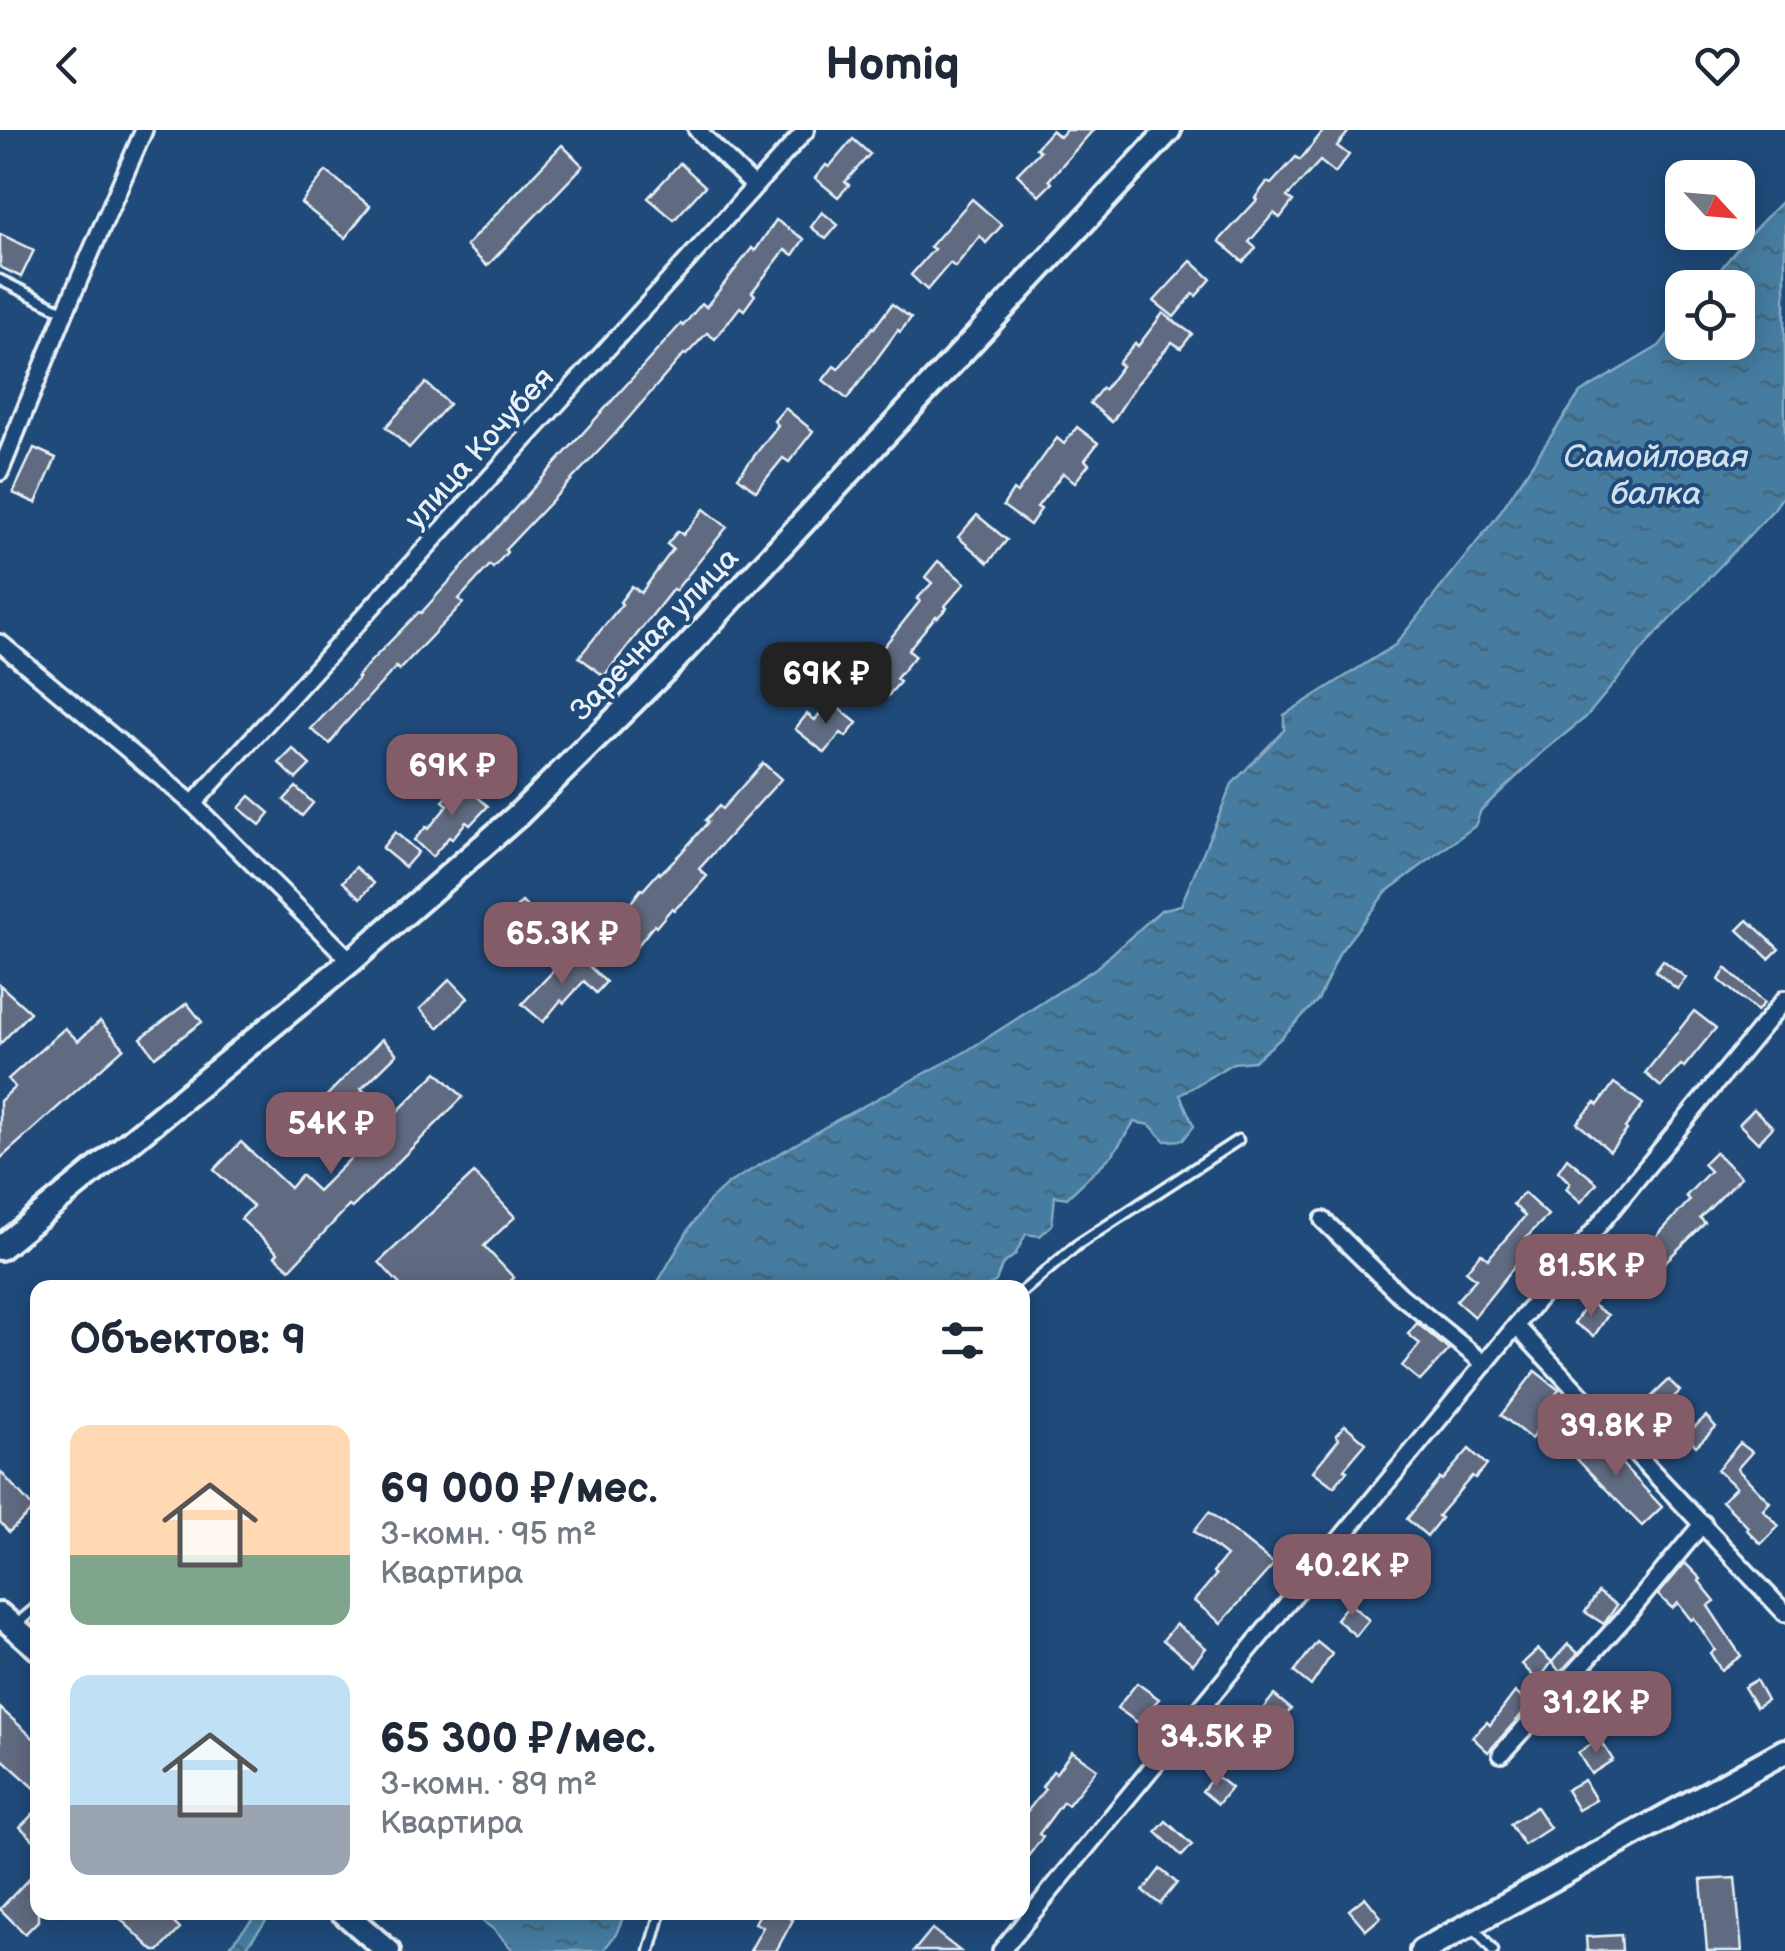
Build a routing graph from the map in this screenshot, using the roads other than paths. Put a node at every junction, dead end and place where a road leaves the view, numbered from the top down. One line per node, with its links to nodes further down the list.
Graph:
1 (144, 130): 7 (street)
2 (696, 130): 5 (street)
3 (806, 130): 5 (street, улица Кочубея)
4 (1168, 130): 11 (main road, Заречная улица)
5 (754, 186): 10 (street, улица Кочубея)
6 (0, 280): 7 (lane)
7 (65, 312): 8 (street)
8 (0, 472)
9 (0, 642): 10 (street)
10 (193, 804): 11 (street)
11 (351, 962): 15 (main road, Заречная улица)
12 (1785, 999): 17 (street)
13 (1238, 1140): 16 (lane)
14 (1323, 1220): 18 (street)
15 (0, 1248)
16 (1030, 1285)
17 (1516, 1326): 18 (street); 19 (street)
18 (1485, 1364): 26 (street)
19 (1703, 1523): 21 (street); 25 (street)
20 (30, 1610): 22 (lane)
21 (1785, 1612)
22 (7, 1621): 23 (main road)
23 (30, 1641)
24 (1785, 1751): 30 (main road)
25 (1501, 1754)
26 (1030, 1916)
27 (353, 1920): 31 (main road)
28 (659, 1920): 32 (lane)
29 (1027, 1920): 33 (street)
30 (1471, 1923): 34 (main road); 35 (lane)
31 (388, 1951)
32 (650, 1951)
33 (1001, 1951)
34 (1422, 1951)
35 (1493, 1951)

